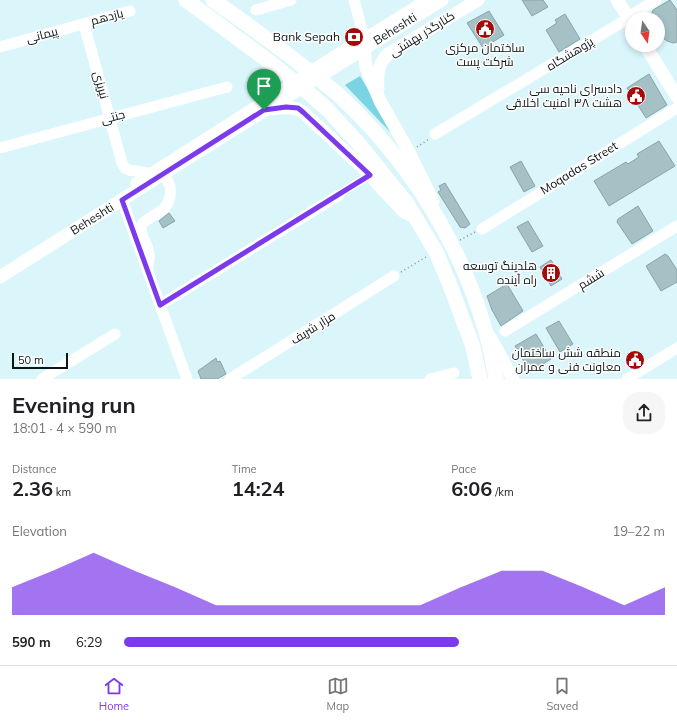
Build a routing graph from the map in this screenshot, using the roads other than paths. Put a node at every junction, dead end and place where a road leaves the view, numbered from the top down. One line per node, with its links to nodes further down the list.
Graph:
1 (186, 0): 36 (highway)
2 (213, 0): 37 (highway)
3 (291, 0): 11 (street)
4 (354, 0): 20 (street)
5 (426, 0): 20 (street)
6 (442, 0): 16 (main road, Beheshti)
7 (478, 0): 17 (main road, کنارگذر بهشتی)
8 (617, 0): 13 (main road)
9 (628, 0): 14 (main road)
10 (656, 0): 15 (street, پژوهشگاه)
11 (256, 10)
12 (130, 11): 19 (street, یازدهم)
13 (628, 12)
14 (632, 12)
15 (641, 12)
16 (416, 16): 17 (main road); 20 (main road, Beheshti)
17 (444, 20): 27 (main road, کنارگذر بهشتی)
18 (625, 23): 31 (street, پژوهشگاه)
19 (84, 24): 21 (street, پیمانی); 30 (street, نیریزی)
20 (364, 43): 27 (main road); 28 (main road, Beheshti)
21 (0, 47)
22 (649, 52): 26 (main road)
23 (659, 52): 24 (main road)
24 (677, 81)
25 (227, 87): 30 (street, جنتی)
26 (677, 97)
27 (380, 101): 37 (main road)
28 (262, 107): 33 (main road, Beheshti); 36 (main road)
29 (677, 108): 39 (street, Moqadas Street)
30 (110, 118): 32 (street, جنتی); 33 (street, نیریزی)
31 (435, 134)
32 (0, 148)
33 (158, 174): 35 (main road, Beheshti); 40 (street); 41 (street)
34 (339, 195): 44 (street)
35 (122, 200): 41 (street); 43 (main road, Beheshti)
36 (416, 217): 54 (highway)
37 (441, 224): 45 (highway)
38 (677, 226): 46 (street, ششم)
39 (482, 229)
40 (0, 270)
41 (148, 271): 44 (street)
42 (394, 276): 52 (street, مزار شریف)
43 (0, 277)
44 (160, 305): 51 (street)
45 (481, 320): 55 (highway); 56 (main road)
46 (505, 331)
47 (115, 334): 50 (street)
48 (677, 348): 57 (street)
49 (454, 372): 53 (street)
50 (42, 379)
51 (187, 379)
52 (230, 379)
53 (430, 379)
54 (480, 379)
55 (496, 379)
56 (513, 379)
57 (627, 379)

